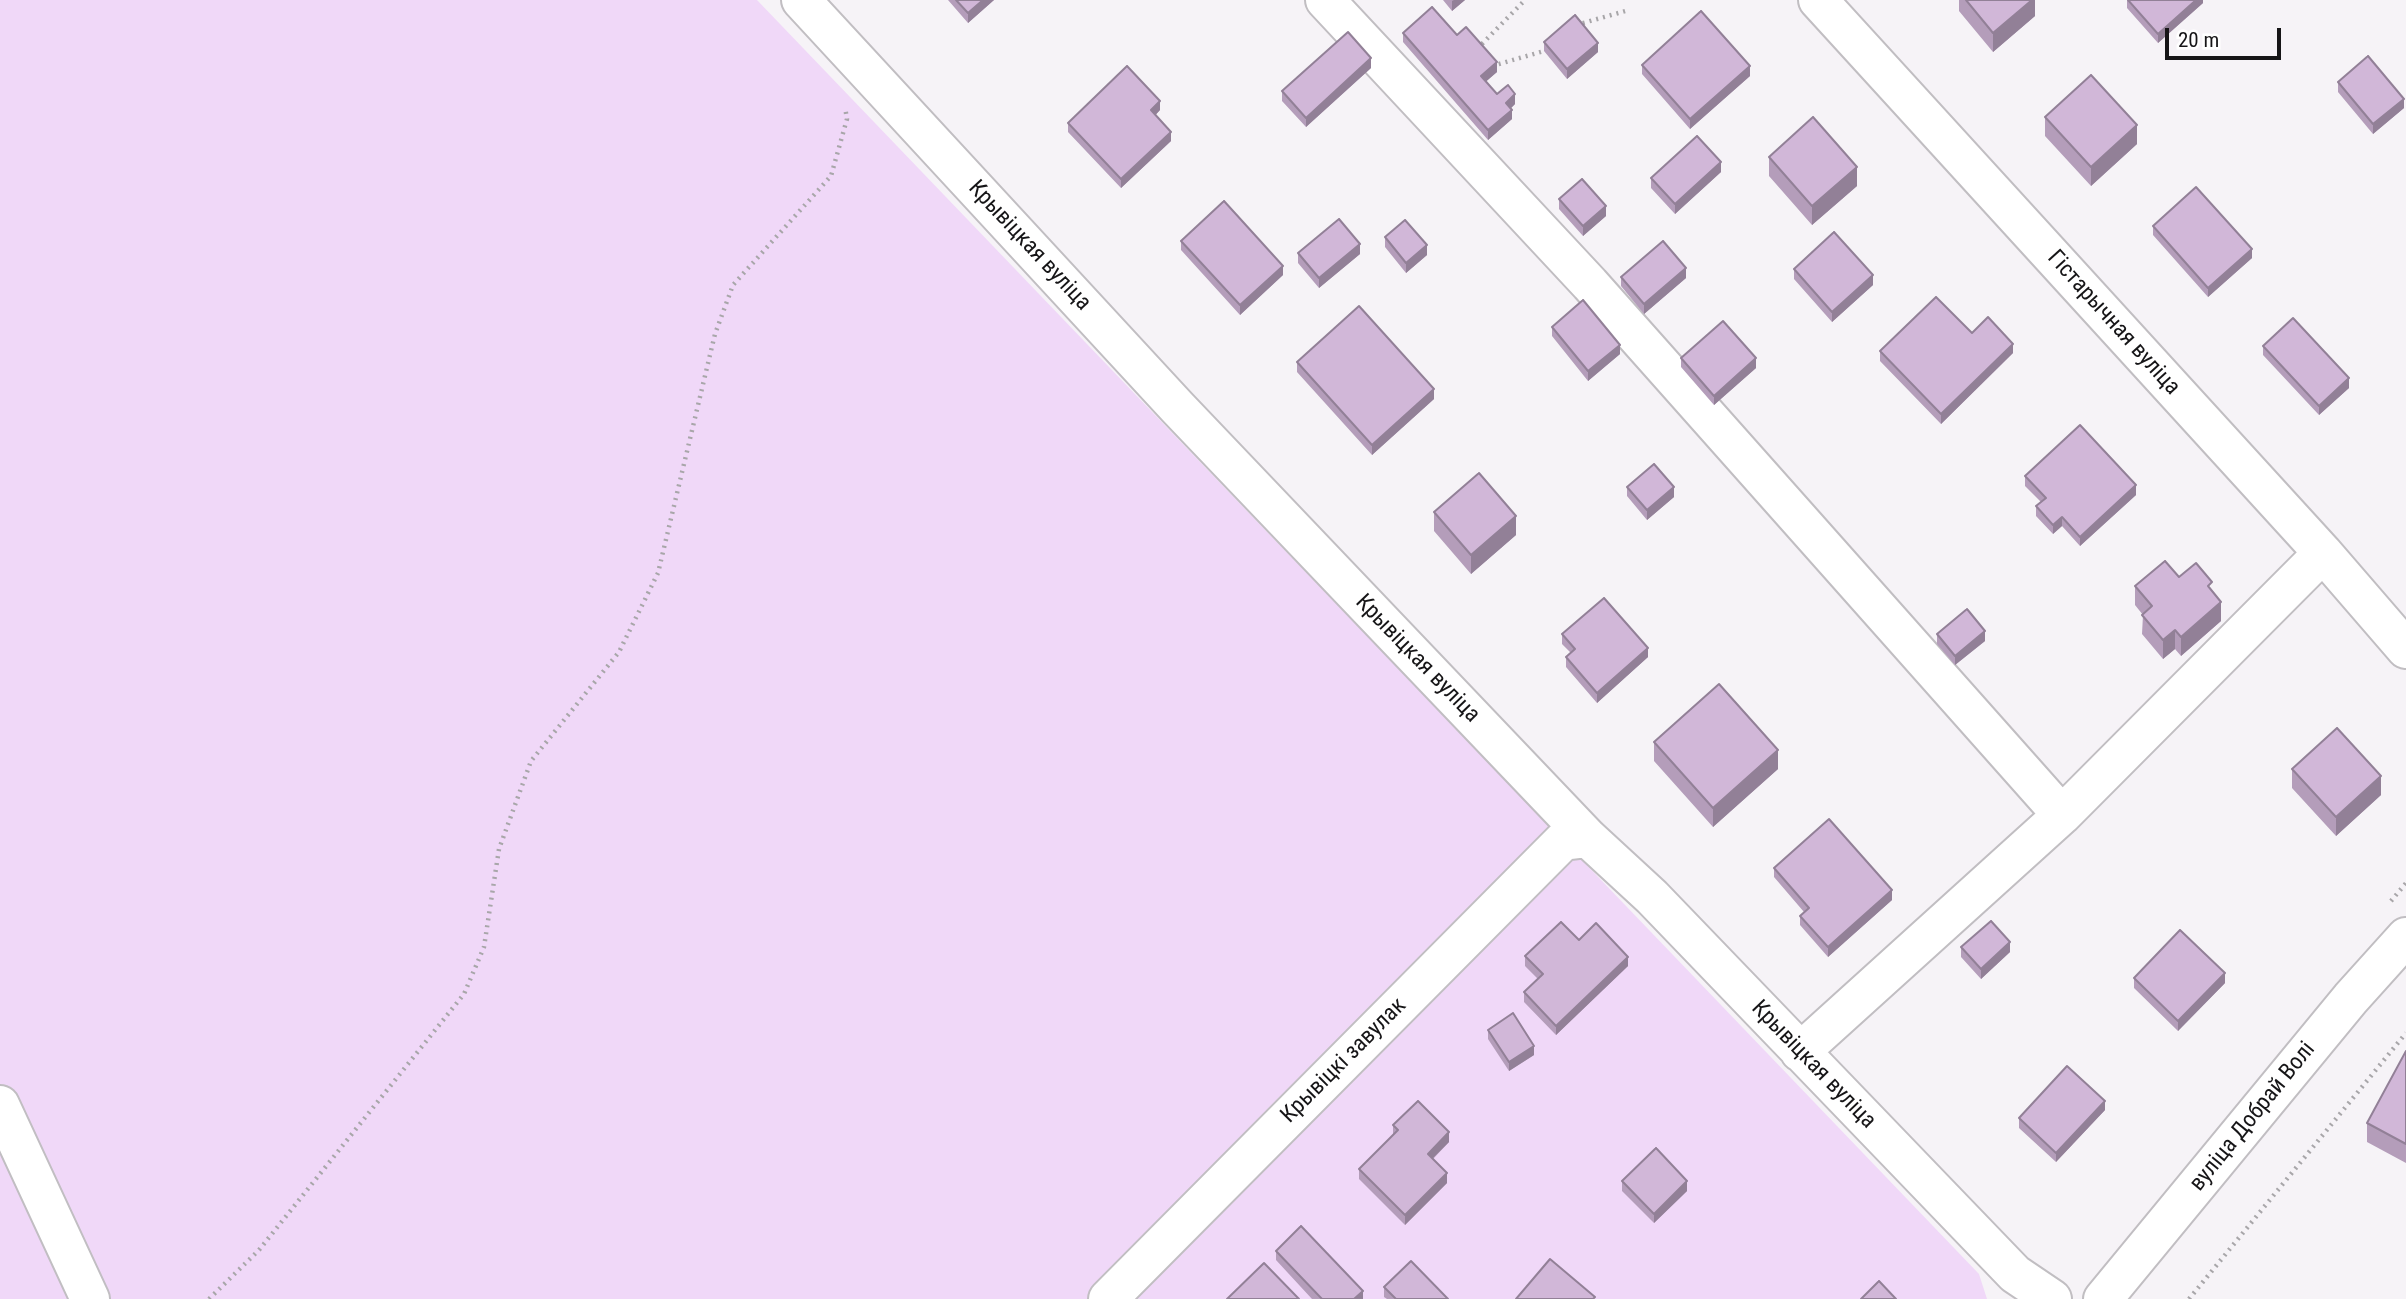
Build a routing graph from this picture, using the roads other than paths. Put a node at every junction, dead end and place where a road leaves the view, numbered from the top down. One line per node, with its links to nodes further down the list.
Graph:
1 (801, 0): 7 (street, Крывіцкая вуліца)
2 (1325, 0): 6 (street)
3 (1818, 0): 4 (street, Гістарычная вуліца)
4 (2323, 553): 5 (street, Гістарычная вуліца); 6 (street)
5 (2406, 649)
6 (2063, 815): 9 (street)
7 (1588, 838): 9 (street, Крывіцкая вуліца); 12 (street, Крывіцкі завулак)
8 (2406, 937): 14 (street, вуліца Добрай Волі)
9 (1800, 1052): 13 (street, Крывіцкая вуліца)
10 (0, 1105): 11 (street)
11 (90, 1299)
12 (1108, 1299)
13 (2052, 1299)
14 (2103, 1299)

